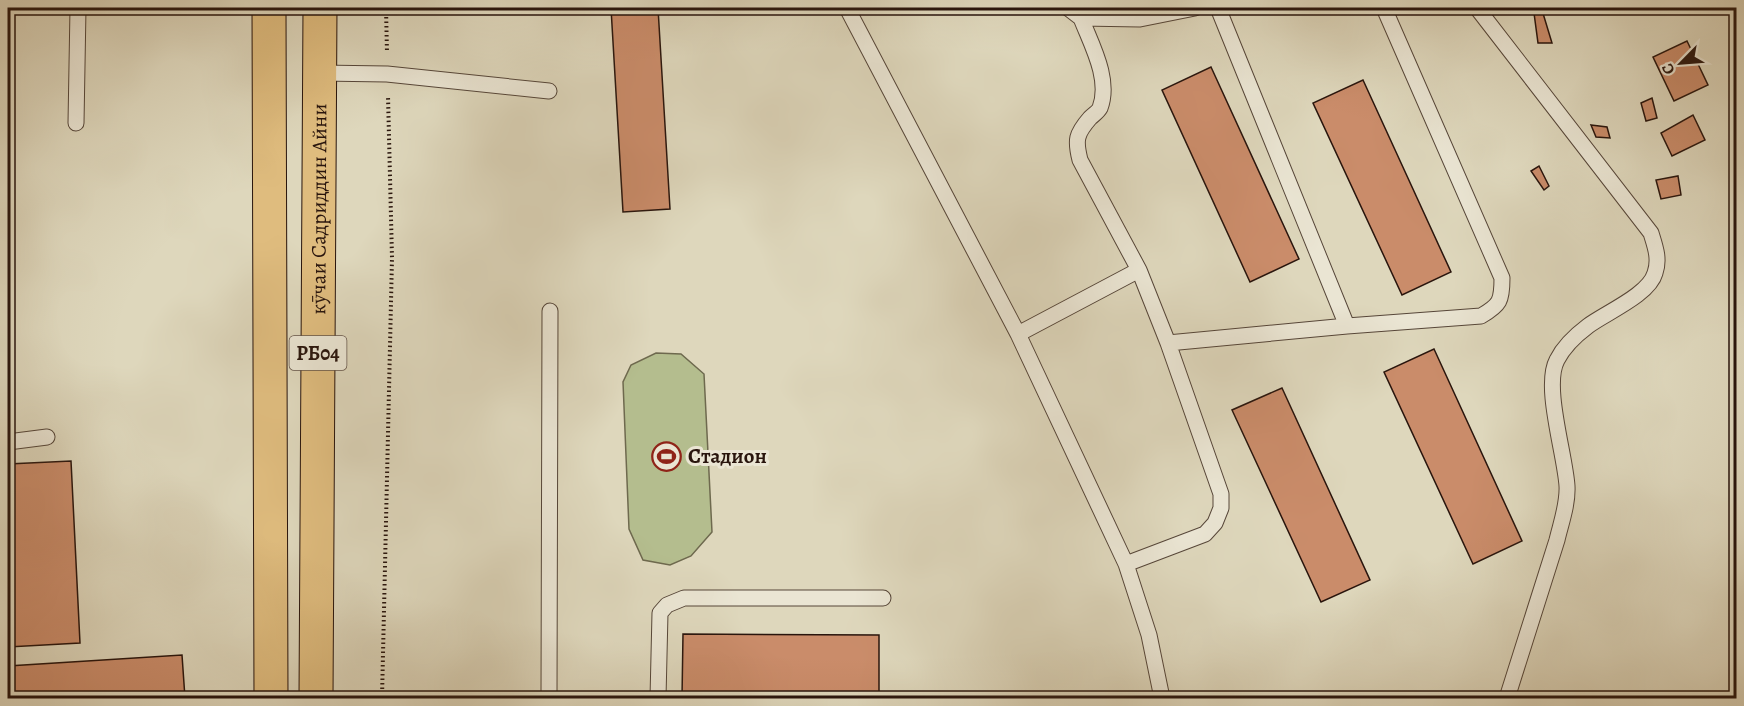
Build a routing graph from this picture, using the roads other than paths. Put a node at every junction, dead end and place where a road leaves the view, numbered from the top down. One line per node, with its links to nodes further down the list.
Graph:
1 (78, 8): 13 (lane)
2 (269, 8): 23 (highway, РБ04)
3 (321, 8): 11 (highway, кӯчаи Садриддин Айни / РБ04)
4 (847, 8): 17 (lane)
5 (1068, 8): 10 (lane)
6 (1195, 8): 10 (lane)
7 (1218, 8): 16 (lane)
8 (1384, 8): 16 (lane)
9 (1477, 8): 28 (lane)
10 (1080, 18): 14 (lane)
11 (320, 73): 12 (lane); 24 (highway, кӯчаи Садриддин Айни / РБ04)
12 (549, 91)
13 (76, 123)
14 (1139, 270): 17 (lane); 18 (lane)
15 (550, 311): 25 (lane)
16 (1347, 326): 18 (lane)
17 (1018, 334): 21 (lane)
18 (1168, 343): 21 (lane)
19 (47, 437): 20 (lane)
20 (8, 442)
21 (1126, 564): 27 (lane)
22 (883, 598): 26 (lane)
23 (271, 699)
24 (316, 699)
25 (549, 699)
26 (658, 699)
27 (1162, 699)
28 (1507, 699)

